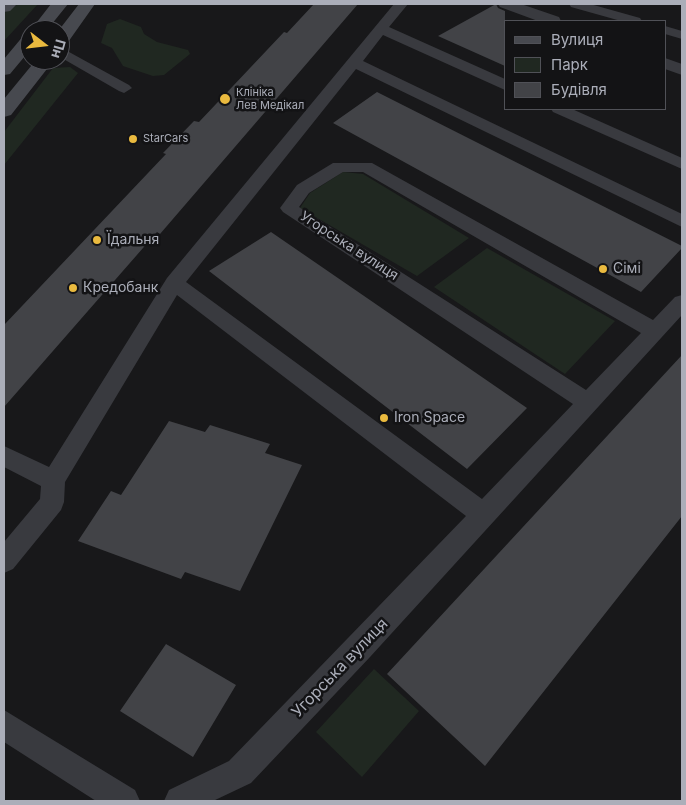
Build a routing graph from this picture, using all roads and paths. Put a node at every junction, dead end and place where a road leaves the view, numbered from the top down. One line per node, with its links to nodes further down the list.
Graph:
1 (9, 4): 7 (main road)
2 (60, 4): 9 (main road)
3 (87, 4): 12 (main road)
4 (401, 4): 13 (lane)
5 (506, 4): 10 (street)
6 (576, 4): 8 (lane)
7 (4, 7)
8 (603, 7): 11 (lane)
9 (46, 20)
10 (550, 20)
11 (633, 20)
12 (70, 27)
13 (381, 29): 18 (lane); 23 (lane)
14 (666, 30): 15 (lane)
15 (682, 35)
16 (20, 51): 20 (main road)
17 (70, 57): 24 (lane)
18 (354, 62): 28 (lane); 29 (lane)
19 (666, 63): 22 (street)
20 (4, 70)
21 (37, 70): 26 (main road)
22 (682, 70)
23 (503, 84)
24 (124, 88)
25 (561, 110): 27 (lane)
26 (4, 111)
27 (682, 164)
28 (682, 221)
29 (174, 283): 34 (lane); 35 (lane)
30 (682, 302): 31 (lane, Угорська вулиця)
31 (655, 331): 32 (lane, Угорська вулиця); 32 (lane, Угорська вулиця)
32 (588, 402): 35 (lane, Угорська вулиця)
33 (4, 456): 34 (lane)
34 (53, 480): 36 (lane)
35 (484, 514): 39 (lane, Угорська вулиця)
36 (4, 561)
37 (4, 725): 38 (lane)
38 (124, 801)
39 (180, 801)

